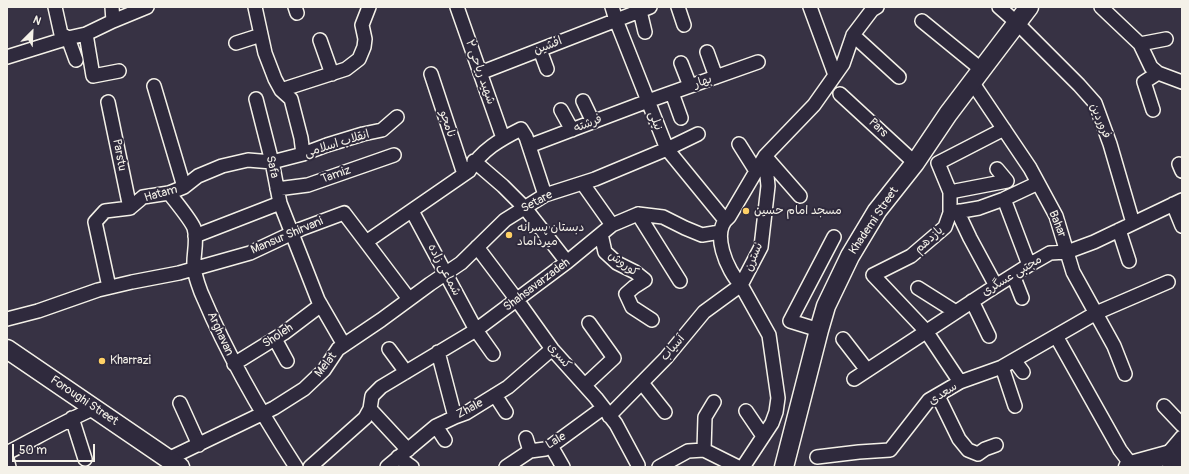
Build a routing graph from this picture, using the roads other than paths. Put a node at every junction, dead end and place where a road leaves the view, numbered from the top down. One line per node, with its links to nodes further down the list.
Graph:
1 (55, 7): 24 (street)
2 (112, 7): 17 (street)
3 (147, 7): 17 (street)
4 (255, 7): 22 (street)
5 (369, 7): 39 (street)
6 (457, 7): 37 (street, شهید ریاحی ۲)
7 (612, 7): 15 (street, نیلی)
8 (678, 7): 19 (street)
9 (810, 7): 41 (street)
10 (999, 7): 18 (street, فروردین)
11 (1029, 7): 18 (main road, Khademi Street)
12 (1102, 7): 28 (street)
13 (873, 8): 23 (street)
14 (645, 9): 15 (street, افشین); 20 (street)
15 (616, 20): 29 (street, افشین); 53 (street, نیلی)
16 (922, 20): 42 (street, Bahar)
17 (113, 21): 21 (street)
18 (1016, 22): 42 (main road, Khademi Street); 93 (street, فروردین)
19 (684, 25)
20 (645, 32)
21 (86, 34): 24 (street); 36 (street)
22 (261, 35): 27 (street); 48 (street)
23 (852, 35): 41 (street); 44 (street)
24 (68, 38): 31 (street); 32 (street)
25 (1166, 39): 28 (street)
26 (320, 40): 39 (street)
27 (236, 43)
28 (1140, 44): 38 (street)
29 (540, 50): 35 (street); 37 (street, افشین)
30 (707, 52): 43 (street)
31 (7, 57)
32 (76, 60)
33 (758, 62): 43 (street, بهار)
34 (681, 63): 47 (street)
35 (547, 69)
36 (119, 71)
37 (480, 73): 63 (street, شهید ریاحی ۲)
38 (1158, 73): 45 (street); 56 (street)
39 (332, 74): 48 (street)
40 (431, 74): 75 (street, نامجو)
41 (834, 76): 69 (street)
42 (977, 76): 60 (street, Bahar); 72 (main road, Khademi Street)
43 (716, 77): 47 (street, بهار)
44 (900, 77)
45 (1182, 82)
46 (154, 86): 78 (street)
47 (690, 86): 49 (street, بهار)
48 (281, 90): 67 (street)
49 (672, 93): 53 (street, بهار); 58 (street)
50 (840, 94): 72 (street, Pars)
51 (256, 99): 71 (street, Safa)
52 (582, 101): 59 (street)
53 (648, 101): 59 (street, فرشته); 66 (street, نیلی)
54 (108, 102): 87 (street, Parstu)
55 (561, 110): 61 (street)
56 (1153, 110)
57 (397, 117): 67 (street, انقلاب اسلامی)
58 (681, 118)
59 (593, 122): 61 (street, فرشته)
60 (1004, 129): 76 (street, Bahar); 80 (street, یازدهم)
61 (572, 130): 65 (street, فرشته)
62 (698, 134): 66 (street)
63 (503, 138): 65 (street); 70 (street)
64 (739, 144): 74 (street)
65 (529, 146): 82 (street)
66 (666, 149): 77 (street, Setare); 92 (street, نیلی)
67 (304, 154): 71 (street, انقلاب اسلامی)
68 (394, 155): 79 (street, Tamiz)
69 (765, 156): 74 (street); 83 (street); 113 (street, نسترن)
70 (474, 161): 75 (street); 88 (street)
71 (272, 162): 78 (street, Hatam); 79 (street, Safa)
72 (916, 163): 128 (main road, Khademi Street)
73 (997, 169): 80 (street)
74 (756, 171): 92 (street)
75 (464, 174): 89 (street)
76 (1038, 183): 84 (street); 104 (street, Bahar)
77 (583, 184): 82 (street, Setare); 94 (street)
78 (184, 187): 81 (street, Hatam)
79 (277, 189): 86 (street, Safa)
80 (950, 192): 90 (street, یازدهم)
81 (170, 193): 87 (street, Hatam); 100 (street, Arghavan)
82 (545, 195): 88 (street, Setare)
83 (800, 196)
84 (1004, 199): 90 (street); 107 (street)
85 (1178, 202): 93 (street, مجتبی عسگری); 95 (street)
86 (280, 203): 98 (street, Safa); 100 (street)
87 (130, 208): 115 (street, Hatam)
88 (524, 208): 103 (street, Setare); 106 (street)
89 (412, 211): 102 (street); 109 (street, شماعی زاده)
90 (955, 212): 114 (street); 129 (street, یازدهم)
91 (638, 214): 94 (street, Shahsavarzadeh); 97 (street); 111 (street)
92 (725, 220): 97 (street)
93 (1133, 223): 96 (street, مجتبی عسگری)
94 (612, 226): 99 (street, Shahsavarzadeh)
95 (1182, 226)
96 (1119, 230): 104 (street, مجتبی عسگری); 105 (street)
97 (720, 232): 113 (street)
98 (292, 234): 102 (street, Mansur Shirvani); 108 (street, Mansur Shirvani); 121 (street)
99 (601, 234): 106 (street, Shahsavarzadeh); 125 (street, کوروش)
100 (195, 236): 108 (street, Arghavan)
101 (834, 237): 128 (street)
102 (366, 242): 118 (street)
103 (477, 248): 109 (street, Setare); 119 (street, کسری)
104 (1067, 252): 107 (street, مجتبی عسگری); 123 (street, Bahar)
105 (1129, 261)
106 (567, 262): 119 (street, Shahsavarzadeh)
107 (1029, 265): 110 (street, مجتبی عسگری)
108 (194, 269): 115 (street, Mansur Shirvani); 142 (street, Arghavan)
109 (445, 273): 118 (street, Melat); 127 (street, شماعی زاده)
110 (1013, 275): 114 (street, مجتبی عسگری); 117 (street)
111 (680, 281)
112 (1168, 282): 123 (street, سعدی)
113 (741, 285): 149 (street, آسیاب); 154 (street)
114 (996, 286): 120 (street, مجتبی عسگری)
115 (109, 287): 124 (street, Mansur Shirvani)
116 (918, 288): 122 (street)
117 (1022, 298)
118 (408, 299): 134 (street, Melat)
119 (517, 300): 127 (street, Shahsavarzadeh); 137 (street, کسری)
120 (972, 301): 122 (street, مجتبی عسگری); 130 (street)
121 (321, 305): 132 (street, Sholeh); 134 (street)
122 (956, 312): 129 (street, مجتبی عسگری)
123 (1096, 312): 131 (street, سعدی); 147 (street, Bahar)
124 (7, 319)
125 (652, 320)
126 (589, 324): 151 (street)
127 (476, 330): 138 (street, Shahsavarzadeh); 139 (street, شماعی زاده)
128 (819, 330): 159 (main road, Khademi Street)
129 (926, 331): 144 (street, مجتبی عسگری); 150 (street)
130 (989, 336)
131 (1056, 336): 140 (street, سعدی); 191 (street)
132 (275, 339): 141 (street); 142 (street, Sholeh)
133 (843, 339): 144 (street)
134 (344, 344): 166 (street, Melat)
135 (7, 349): 160 (main road, Foroughi Street)
136 (389, 349): 145 (street)
137 (552, 349): 151 (street, کسری); 152 (street, Zhale)
138 (438, 352): 145 (street, Shahsavarzadeh); 167 (street)
139 (493, 354)
140 (1014, 360): 143 (street, سعدی); 146 (street)
141 (287, 361)
142 (234, 364): 166 (street, Arghavan)
143 (1002, 367): 150 (street, سعدی); 157 (street)
144 (867, 370): 148 (street, مجتبی عسگری)
145 (406, 372): 161 (street, Shahsavarzadeh)
146 (1023, 372)
147 (1125, 374)
148 (854, 378)
149 (642, 382): 164 (street, آسیاب); 165 (street)
150 (960, 382): 153 (street, سعدی)
151 (585, 385): 164 (street, کسری)
152 (495, 395): 163 (street); 167 (street, Zhale)
153 (938, 396): 176 (street); 183 (street, سعدی)
154 (778, 398): 159 (street); 171 (street)
155 (714, 402): 178 (street)
156 (180, 403): 175 (street)
157 (1015, 406)
158 (1164, 406): 169 (street)
159 (800, 407): 186 (main road, Khademi Street)
160 (95, 408): 168 (street); 188 (main road, Foroughi Street)
161 (370, 409): 182 (street); 194 (street, Shahsavarzadeh)
162 (746, 411): 171 (street)
163 (506, 412)
164 (606, 412): 177 (street, Lale); 190 (street, کسری)
165 (665, 412)
166 (262, 413): 175 (street, Melat); 193 (street, Arghavan)
167 (455, 417): 170 (street, Zhale)
168 (72, 418): 181 (street); 185 (street)
169 (1182, 425)
170 (436, 426): 174 (street); 182 (street, Zhale)
171 (763, 436): 200 (street)
172 (1182, 437): 187 (street)
173 (526, 438): 179 (street)
174 (445, 440)
175 (199, 445): 188 (street, Melat)
176 (996, 445)
177 (551, 446): 179 (street, Lale); 197 (street)
178 (704, 450): 198 (street); 199 (street)
179 (530, 451): 189 (street, Lale)
180 (1182, 451): 187 (main road)
181 (7, 453)
182 (403, 454): 195 (street, Zhale); 196 (street)
183 (817, 457)
184 (7, 459): 192 (street)
185 (85, 460)
186 (791, 462)
187 (1168, 462): 191 (main road)
188 (170, 464)
189 (511, 465)
190 (639, 466)
191 (1131, 466)
192 (9, 467)
193 (296, 467)
194 (310, 467)
195 (387, 467)
196 (412, 467)
197 (563, 467)
198 (659, 467)
199 (738, 467)
200 (744, 467)

